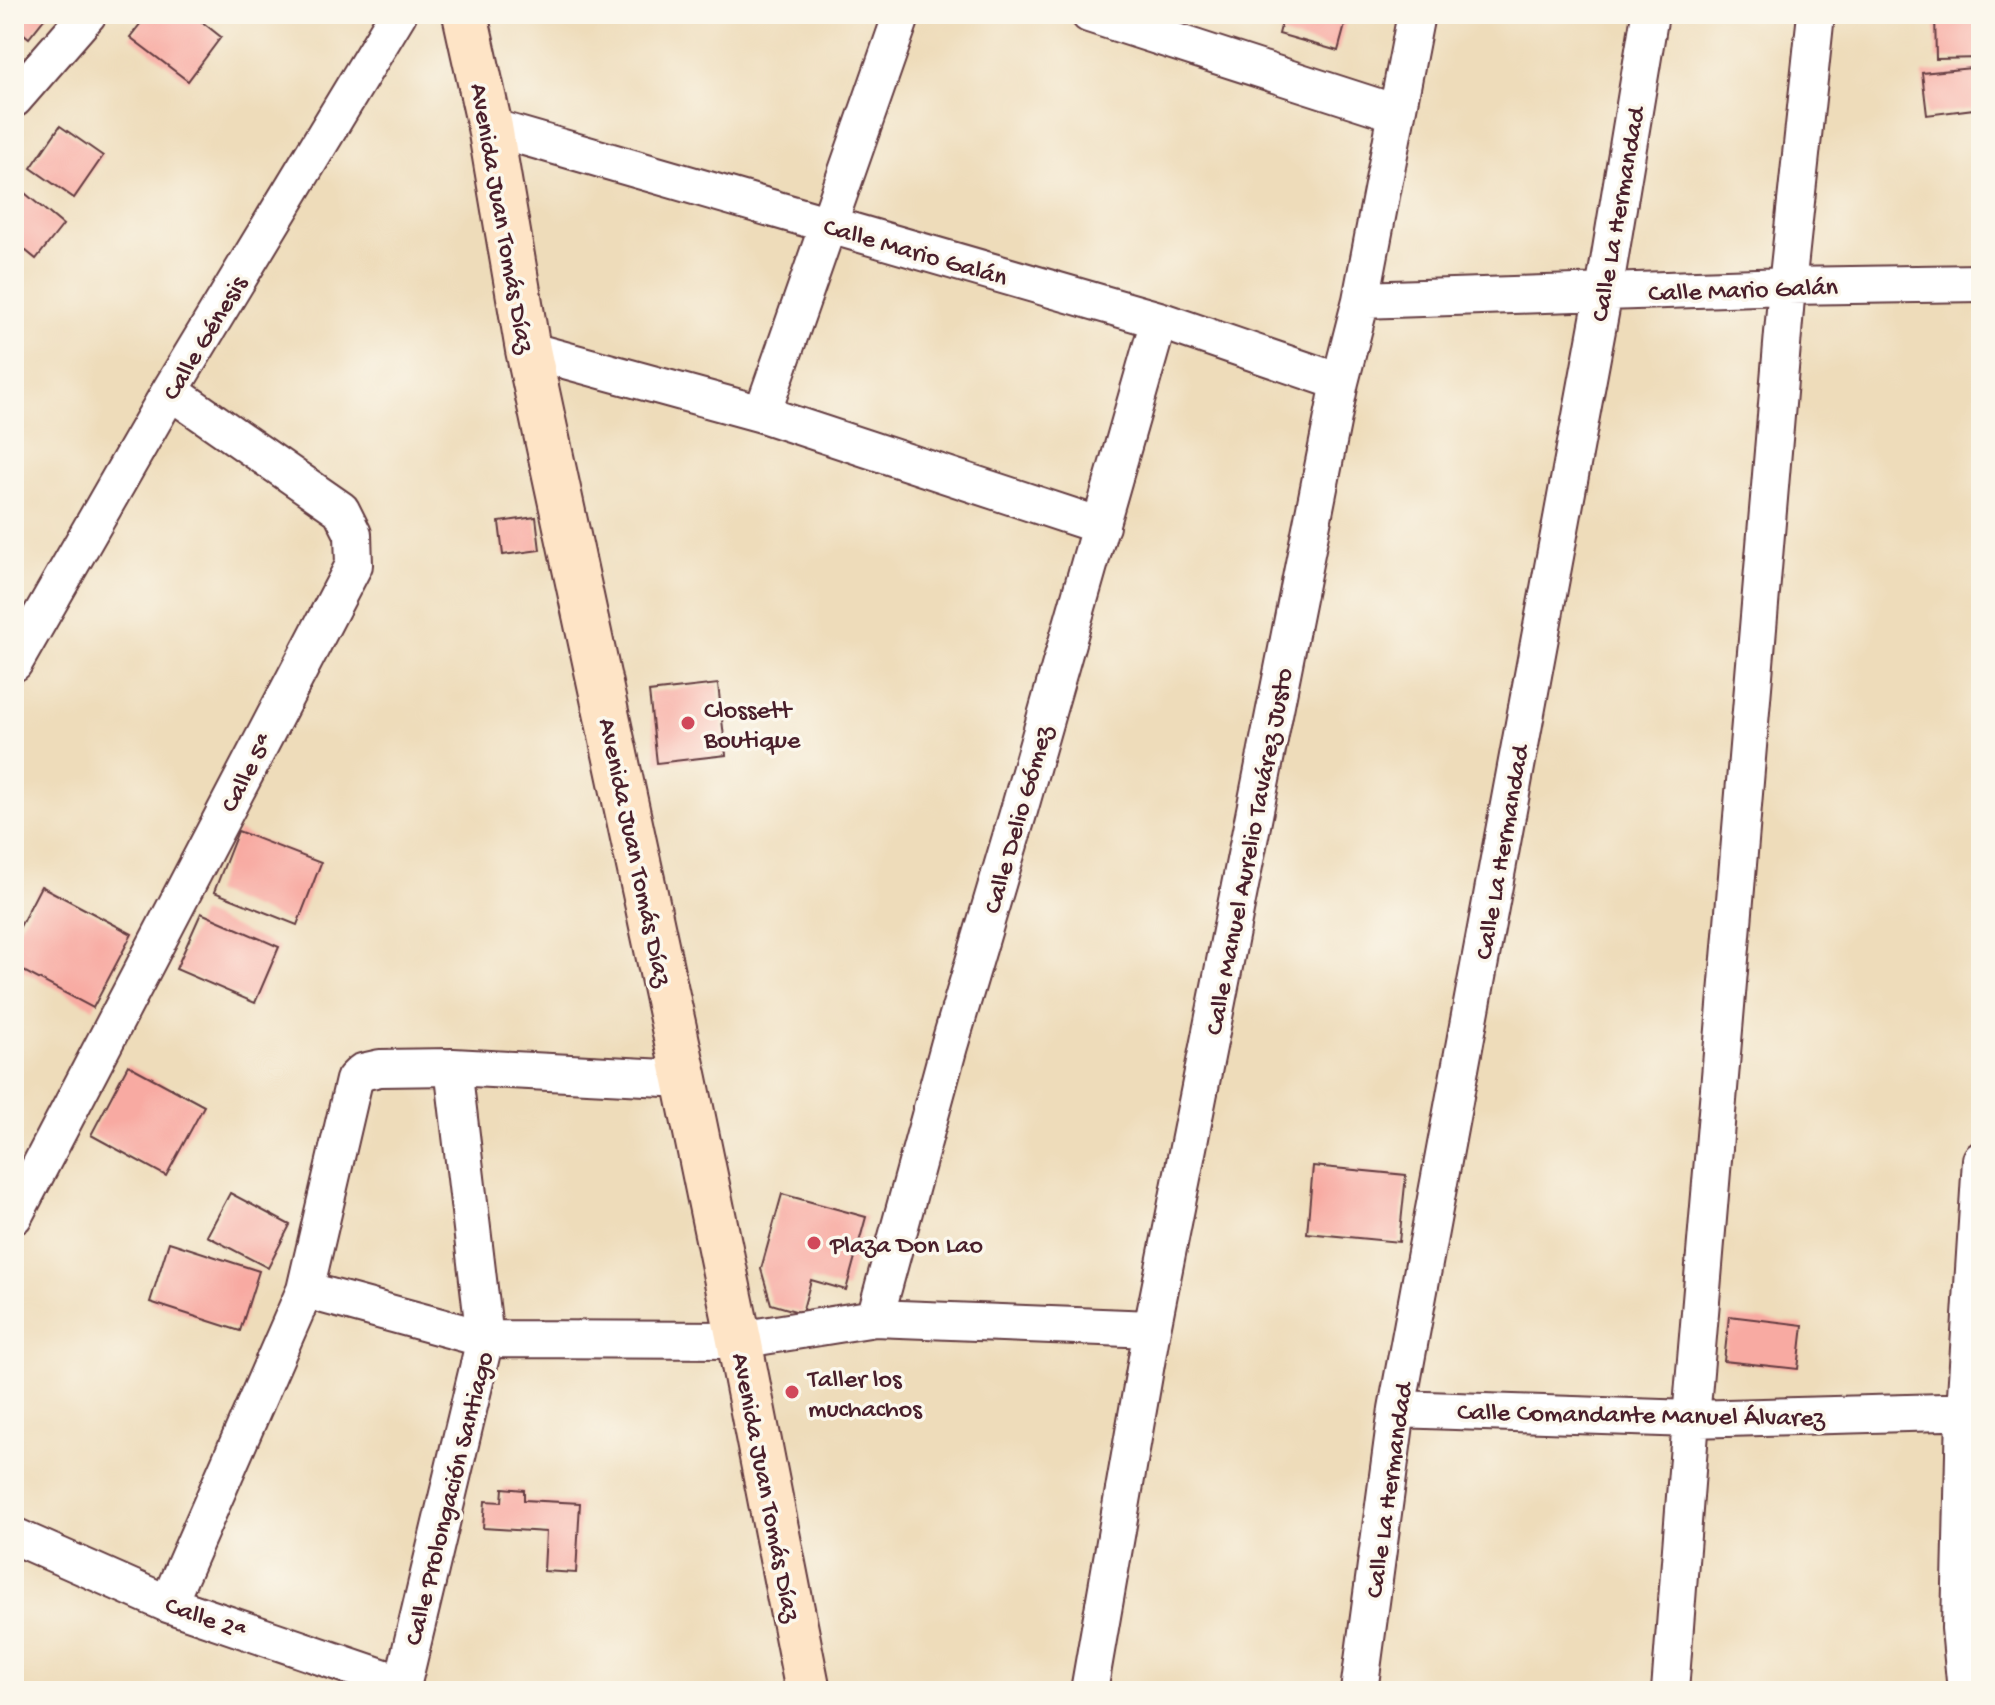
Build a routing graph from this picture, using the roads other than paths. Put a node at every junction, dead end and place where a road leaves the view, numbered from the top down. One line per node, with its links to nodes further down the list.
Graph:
1 (88, 14): 9 (street)
2 (398, 14): 20 (street, Calle Génesis)
3 (465, 14): 11 (street, Avenida Juan Tomás Díaz)
4 (902, 14): 12 (street)
5 (1089, 14): 10 (street)
6 (1416, 14): 10 (street, Calle Manuel Aurelio Tavárez Justo)
7 (1650, 14): 15 (street, Calle La Hermandad)
8 (1816, 14): 14 (street)
9 (14, 99)
10 (1396, 113): 16 (street, Calle Manuel Aurelio Tavárez Justo)
11 (490, 127): 12 (street, Calle Mario Galán); 18 (street, Avenida Juan Tomás Díaz)
12 (829, 224): 17 (street, Calle Mario Galán); 21 (street)
13 (1981, 283): 14 (street, Calle Mario Galán)
14 (1787, 286): 15 (street, Calle Mario Galán); 35 (street)
15 (1604, 292): 16 (street, Calle Mario Galán); 33 (street, Calle La Hermandad)
16 (1361, 300): 19 (street, Calle Manuel Aurelio Tavárez Justo)
17 (1159, 320): 19 (street, Calle Mario Galán); 22 (street, Calle Delio Gómez)
18 (528, 350): 21 (street); 25 (street, Avenida Juan Tomás Díaz)
19 (1340, 382): 30 (street, Calle Manuel Aurelio Tavárez Justo)
20 (170, 391): 23 (street, Calle Génesis); 27 (street, Calle 5ª)
21 (762, 414): 22 (street)
22 (1101, 526): 29 (street, Calle Delio Gómez)
23 (14, 663)
24 (453, 1067): 25 (street); 28 (street); 31 (street, Calle Prolongación Santiago)
25 (685, 1079): 32 (street, Avenida Juan Tomás Díaz)
26 (1981, 1160): 34 (street)
27 (14, 1216)
28 (305, 1290): 31 (street); 37 (street)
29 (875, 1318): 30 (street); 32 (street)
30 (1152, 1329): 40 (street, Calle Manuel Aurelio Tavárez Justo)
31 (485, 1339): 32 (street); 38 (street, Calle Prolongación Santiago)
32 (739, 1340): 39 (street, Avenida Juan Tomás Díaz)
33 (1397, 1409): 35 (street, Calle Comandante Manuel Álvarez); 41 (street, Calle La Hermandad)
34 (1973, 1411): 35 (street, Calle Comandante Manuel Álvarez); 43 (street)
35 (1691, 1419): 42 (street)
36 (14, 1536): 37 (street, Calle 2ª)
37 (168, 1604): 38 (street, Calle 2ª)
38 (401, 1688)
39 (808, 1691)
40 (1089, 1691)
41 (1359, 1691)
42 (1670, 1691)
43 (1966, 1691)

